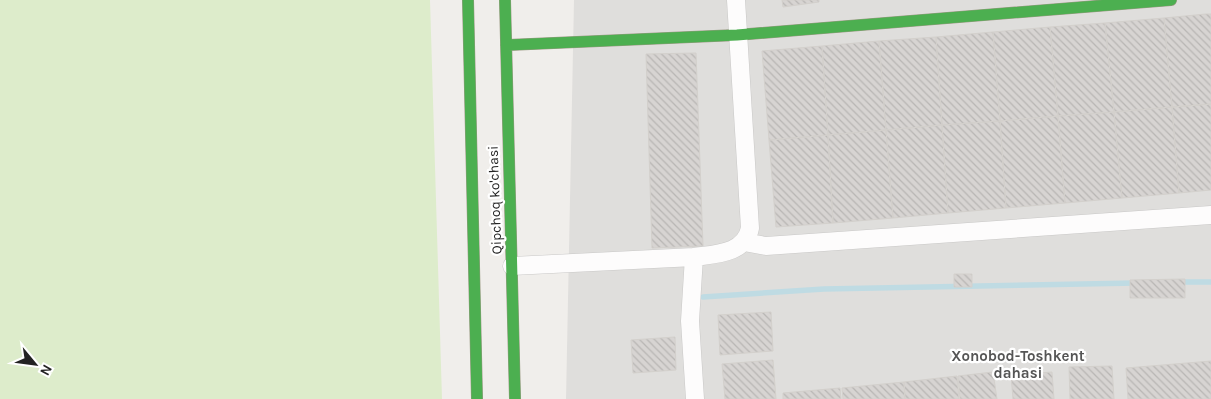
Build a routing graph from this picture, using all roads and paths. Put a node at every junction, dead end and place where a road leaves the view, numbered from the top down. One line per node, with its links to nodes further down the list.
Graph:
1 (468, 0): 12 (main road, Qipchoq ko'chasi)
2 (504, 0): 6 (main road, Qipchoq ko'chasi)
3 (736, 0): 5 (street)
4 (1171, 0): 5 (main road)
5 (737, 35): 6 (main road); 8 (street)
6 (506, 45): 10 (main road, Qipchoq ko'chasi)
7 (1211, 215): 8 (street)
8 (744, 242): 9 (street)
9 (694, 257): 10 (street); 15 (street)
10 (512, 266): 11 (main road, Qipchoq ko'chasi)
11 (514, 330): 12 (main road); 14 (main road, Qipchoq ko'chasi)
12 (476, 333): 13 (main road, Qipchoq ko'chasi)
13 (477, 399)
14 (515, 399)
15 (695, 399)

